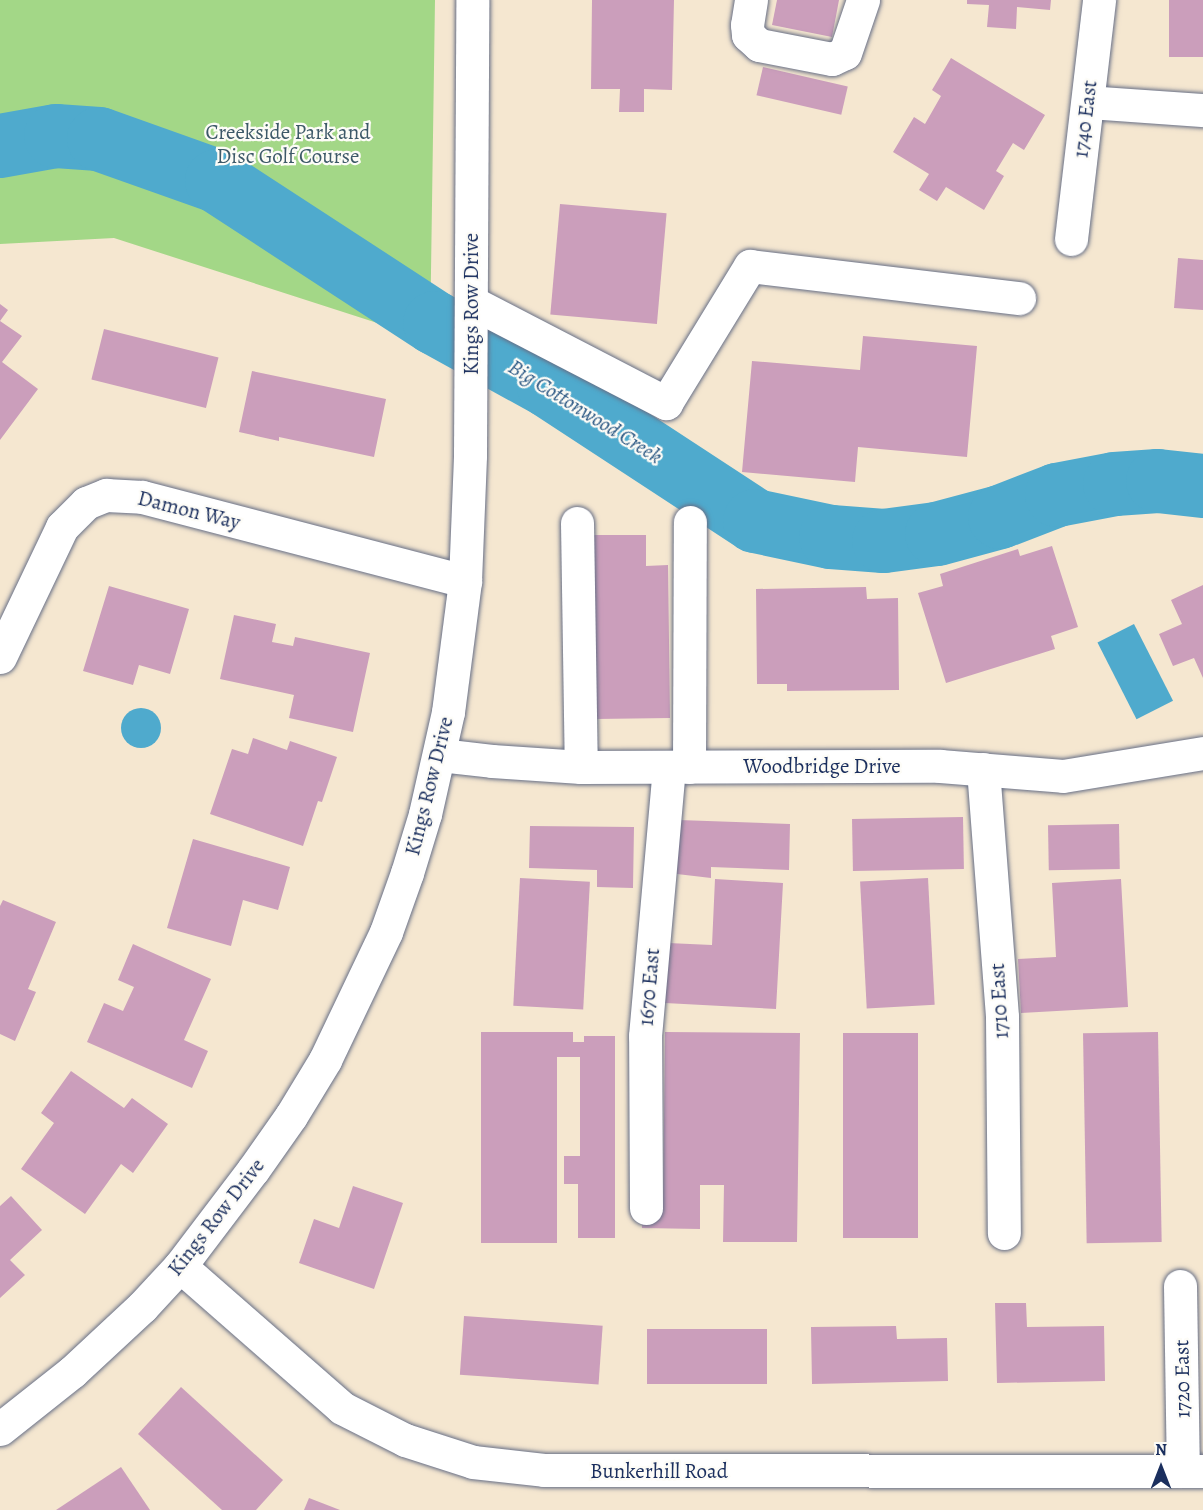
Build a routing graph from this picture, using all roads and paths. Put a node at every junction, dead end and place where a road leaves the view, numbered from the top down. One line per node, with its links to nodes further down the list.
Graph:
1 (472, 0): 9 (street, Kings Row Drive)
2 (751, 0): 3 (street)
3 (863, 0)
4 (1099, 0): 5 (street, 1740 East)
5 (1088, 102): 6 (street); 7 (street, 1740 East)
6 (1203, 110)
7 (1071, 239)
8 (1019, 298): 9 (street)
9 (471, 302): 12 (street, Kings Row Drive)
10 (690, 522): 17 (street, 1670 East)
11 (578, 523): 16 (street)
12 (465, 581): 13 (street, Damon Way); 15 (street, Kings Row Drive)
13 (0, 657)
14 (1203, 753): 18 (street, Woodbridge Drive)
15 (440, 755): 16 (street, Woodbridge Drive); 21 (street, Kings Row Drive)
16 (581, 767): 17 (street, Woodbridge Drive)
17 (679, 767): 18 (street, Woodbridge Drive); 19 (street, 1670 East)
18 (983, 769): 20 (street, 1710 East)
19 (646, 1208)
20 (1004, 1233)
21 (180, 1266): 23 (street, Kings Row Drive); 24 (street, Bunkerhill Road)
22 (1180, 1286): 24 (street, 1720 East)
23 (0, 1429)
24 (1193, 1471)

